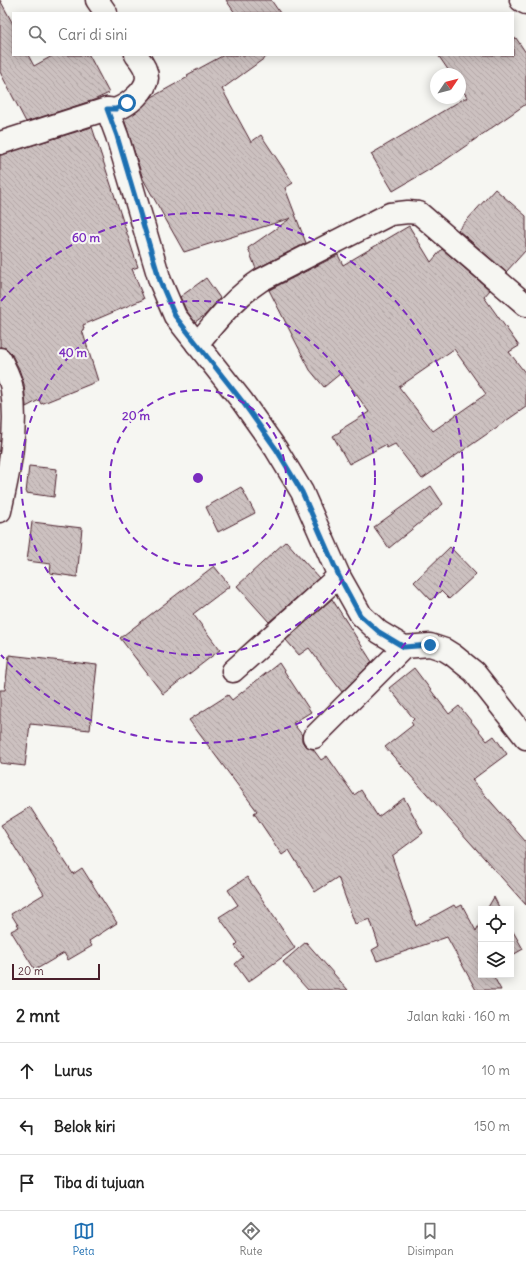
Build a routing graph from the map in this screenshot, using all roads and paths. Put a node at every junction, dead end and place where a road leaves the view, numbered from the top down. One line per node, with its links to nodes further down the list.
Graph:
1 (97, 0): 4 (street)
2 (521, 0): 3 (street)
3 (526, 3)
4 (105, 12)
5 (137, 56): 6 (street)
6 (107, 109): 7 (street); 9 (street)
7 (0, 143)
8 (526, 305): 9 (street)
9 (197, 344): 12 (street)
10 (0, 359): 11 (street)
11 (0, 511)
12 (339, 576): 13 (street); 14 (street)
13 (404, 647): 15 (street); 16 (street)
14 (233, 671)
15 (314, 737)
16 (526, 738)

